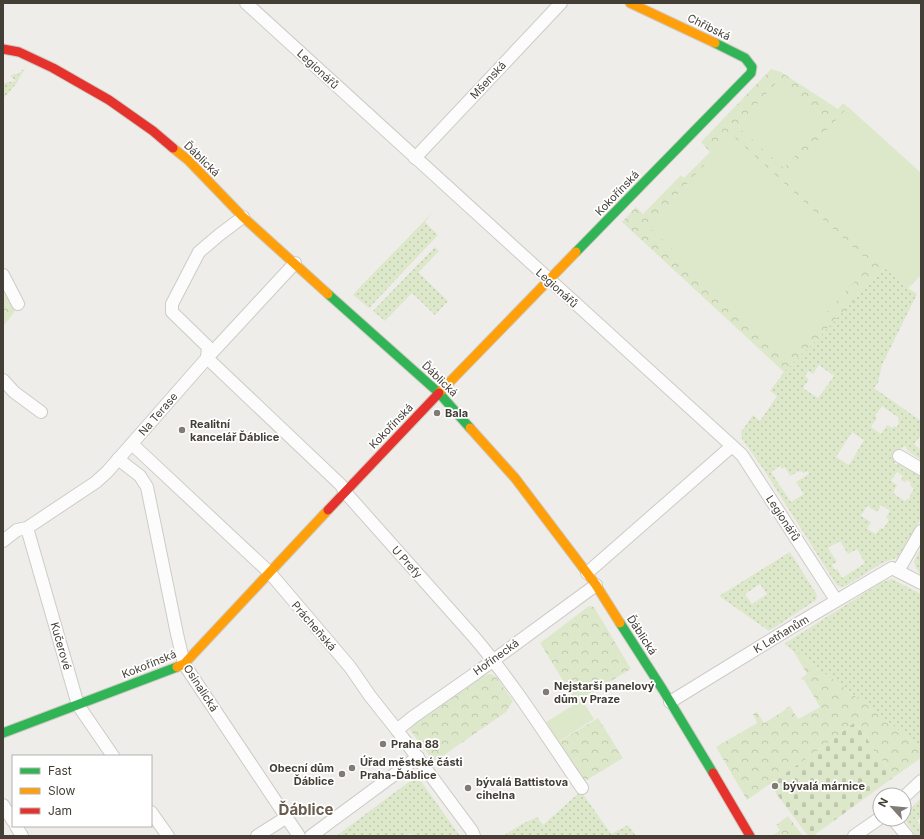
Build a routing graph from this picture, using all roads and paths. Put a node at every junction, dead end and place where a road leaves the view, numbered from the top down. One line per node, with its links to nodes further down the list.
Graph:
1 (246, 3): 6 (street, Legionářů)
2 (561, 3): 6 (street, Mšenská)
3 (630, 3): 5 (street, Chřibská)
4 (3, 48): 7 (street, Ďáblická)
5 (752, 67): 10 (street, Kokořínská)
6 (415, 158): 10 (street, Legionářů)
7 (243, 217): 8 (street, Ďáblická); 12 (street)
8 (295, 263): 12 (street, Na Terase); 14 (street, Ďáblická)
9 (3, 275): 11 (street)
10 (549, 280): 14 (street, Kokořínská); 17 (street, Legionářů)
11 (18, 304)
12 (208, 358): 16 (street, Na Terase); 21 (street, U Prefy)
13 (3, 380): 15 (street)
14 (439, 393): 21 (street, Kokořínská); 27 (street, Ďáblická)
15 (41, 412)
16 (132, 444): 19 (street, Na Terase); 26 (street, Prácheňská)
17 (732, 446): 27 (street); 30 (street, Legionářů)
18 (899, 456): 20 (street)
19 (118, 459): 22 (street, Na Terase); 32 (street, Osinalická)
20 (921, 469)
21 (345, 492): 26 (street, Kokořínská); 31 (street, U Prefy)
22 (27, 528): 24 (street, Na Terase); 34 (street, Kučerové)
23 (921, 531): 25 (street)
24 (3, 541)
25 (895, 569): 28 (street); 30 (street, K Letňanům)
26 (270, 573): 32 (street, Kokořínská); 35 (street, Prácheňská)
27 (587, 573): 29 (street, Ďáblická)
28 (921, 583)
29 (596, 585): 31 (street, Hořínecká); 33 (street, Ďáblická)
30 (836, 600): 33 (street, K Letňanům)
31 (493, 660): 35 (street, Hořínecká); 40 (street, U Prefy)
32 (184, 664): 34 (street, Kokořínská); 44 (street, Osinalická)
33 (670, 702): 55 (street, Ďáblická)
34 (78, 704): 36 (street, Kokořínská); 37 (street, Kučerové)
35 (397, 730): 38 (street, Prácheňská)
36 (3, 733)
37 (112, 755)
38 (418, 758): 49 (street, Prácheňská); 54 (street)
39 (921, 781): 41 (street)
40 (582, 788)
41 (912, 789)
42 (3, 805): 45 (street)
43 (152, 813): 51 (street)
44 (287, 817): 52 (street); 53 (street, Osinalická)
45 (12, 819)
46 (872, 824): 56 (street)
47 (17, 827): 50 (street)
48 (900, 827): 57 (street)
49 (473, 833)
50 (22, 836)
51 (168, 836)
52 (257, 836)
53 (299, 836)
54 (311, 836)
55 (750, 836)
56 (854, 836)
57 (907, 836)

